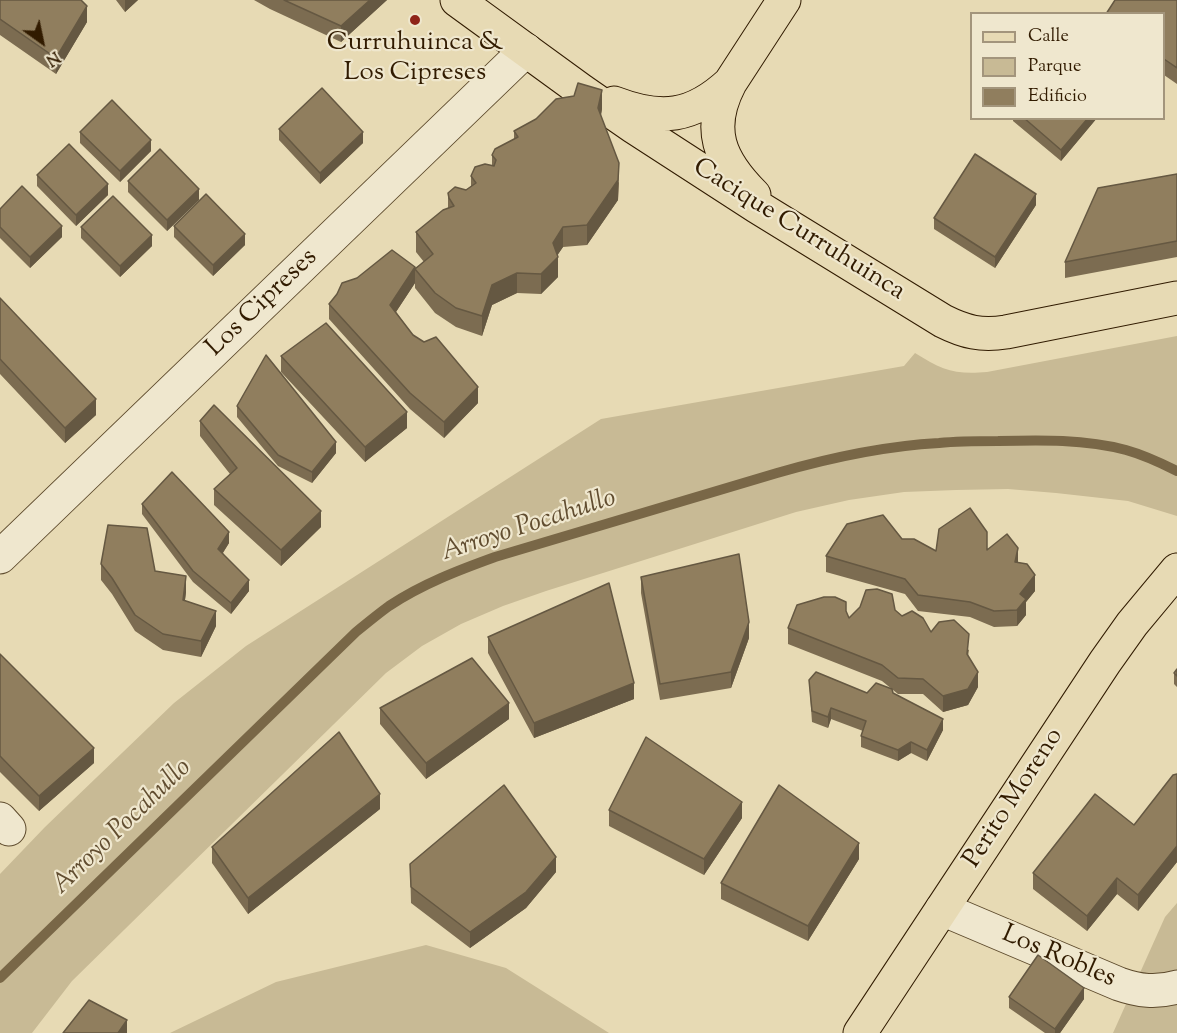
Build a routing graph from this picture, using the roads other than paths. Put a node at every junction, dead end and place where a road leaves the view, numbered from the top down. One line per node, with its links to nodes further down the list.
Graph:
1 (457, 0): 3 (main road, Cacique Curruhuinca)
2 (784, 0): 4 (main road)
3 (526, 50): 5 (main road, Cacique Curruhuinca); 8 (street, Los Cipreses)
4 (730, 83): 5 (main road); 6 (main road)
5 (582, 91): 6 (main road, Cacique Curruhuinca)
6 (781, 221): 7 (main road, Cacique Curruhuinca)
7 (1177, 298)
8 (0, 557)
9 (1177, 570): 10 (main road, Perito Moreno)
10 (942, 909): 11 (street, Los Robles); 12 (main road, Perito Moreno)
11 (1177, 987)
12 (860, 1033)

